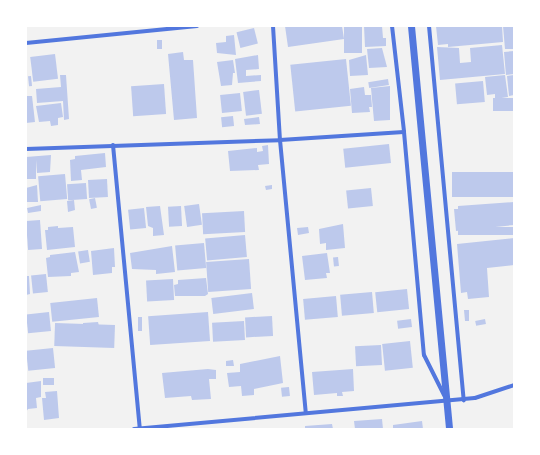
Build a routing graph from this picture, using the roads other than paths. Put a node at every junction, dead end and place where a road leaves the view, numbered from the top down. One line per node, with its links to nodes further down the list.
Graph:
1 (197, 26): 6 (street)
2 (272, 26): 8 (street)
3 (392, 26): 7 (street)
4 (411, 26): 12 (street)
5 (429, 26): 13 (street)
6 (26, 43)
7 (404, 132): 8 (street); 12 (street)
8 (280, 140): 9 (street); 14 (street)
9 (113, 145): 10 (street); 15 (street)
10 (26, 149)
11 (514, 385): 13 (street)
12 (446, 400): 13 (street); 14 (street); 17 (street)
13 (464, 400)
14 (306, 413): 15 (street)
15 (140, 428): 16 (street)
16 (134, 429)
17 (449, 429)

